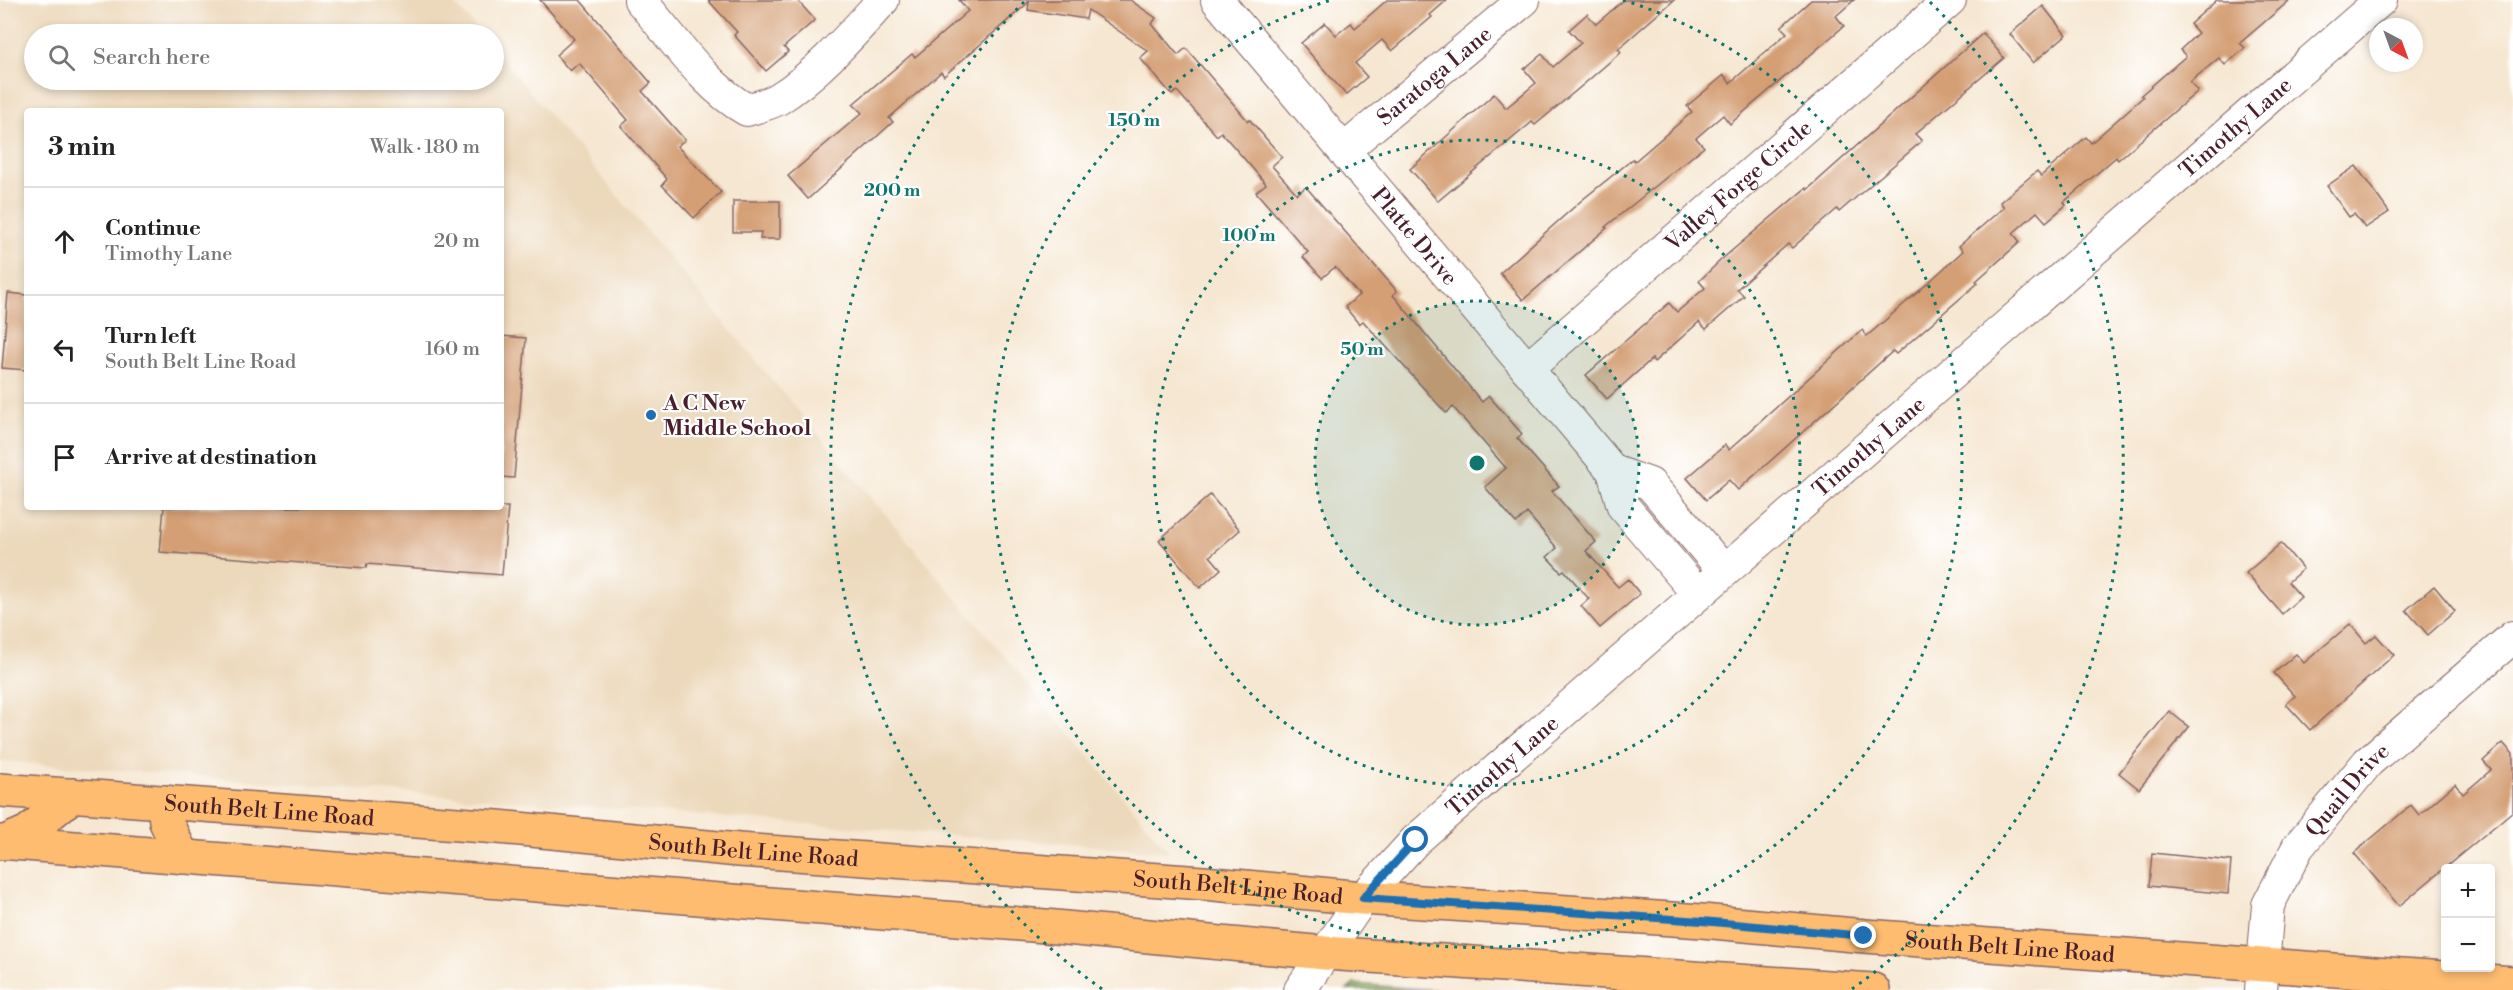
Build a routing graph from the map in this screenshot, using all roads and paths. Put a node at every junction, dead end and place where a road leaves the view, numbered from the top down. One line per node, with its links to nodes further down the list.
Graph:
1 (640, 0): 2 (street)
2 (884, 0)
3 (1217, 0): 7 (street, Platte Drive)
4 (1524, 0): 7 (street, Saratoga Lane)
5 (1950, 0): 8 (street, Valley Forge Circle)
6 (2381, 0): 10 (street, Timothy Lane)
7 (1344, 150): 8 (street, Platte Drive)
8 (1527, 369): 9 (street, Platte Drive)
9 (1613, 471): 10 (street); 11 (street, Platte Drive)
10 (1724, 572): 11 (street, Timothy Lane)
11 (1698, 594): 18 (street, Timothy Lane)
12 (2513, 637): 20 (street, Quail Drive)
13 (0, 790): 14 (main road, South Belt Line Road)
14 (73, 795): 15 (main road, South Belt Line Road); 16 (main road)
15 (164, 802): 17 (main road); 18 (main road, South Belt Line Road)
16 (1, 842): 17 (main road)
17 (183, 857): 19 (main road)
18 (1363, 898): 19 (street, Timothy Lane); 20 (main road, South Belt Line Road)
19 (1325, 953): 23 (street, Timothy Lane); 24 (main road)
20 (2262, 978): 21 (main road, South Belt Line Road)
21 (2361, 982): 22 (main road, South Belt Line Road)
22 (2513, 983)
23 (1300, 990)
24 (1873, 990)

